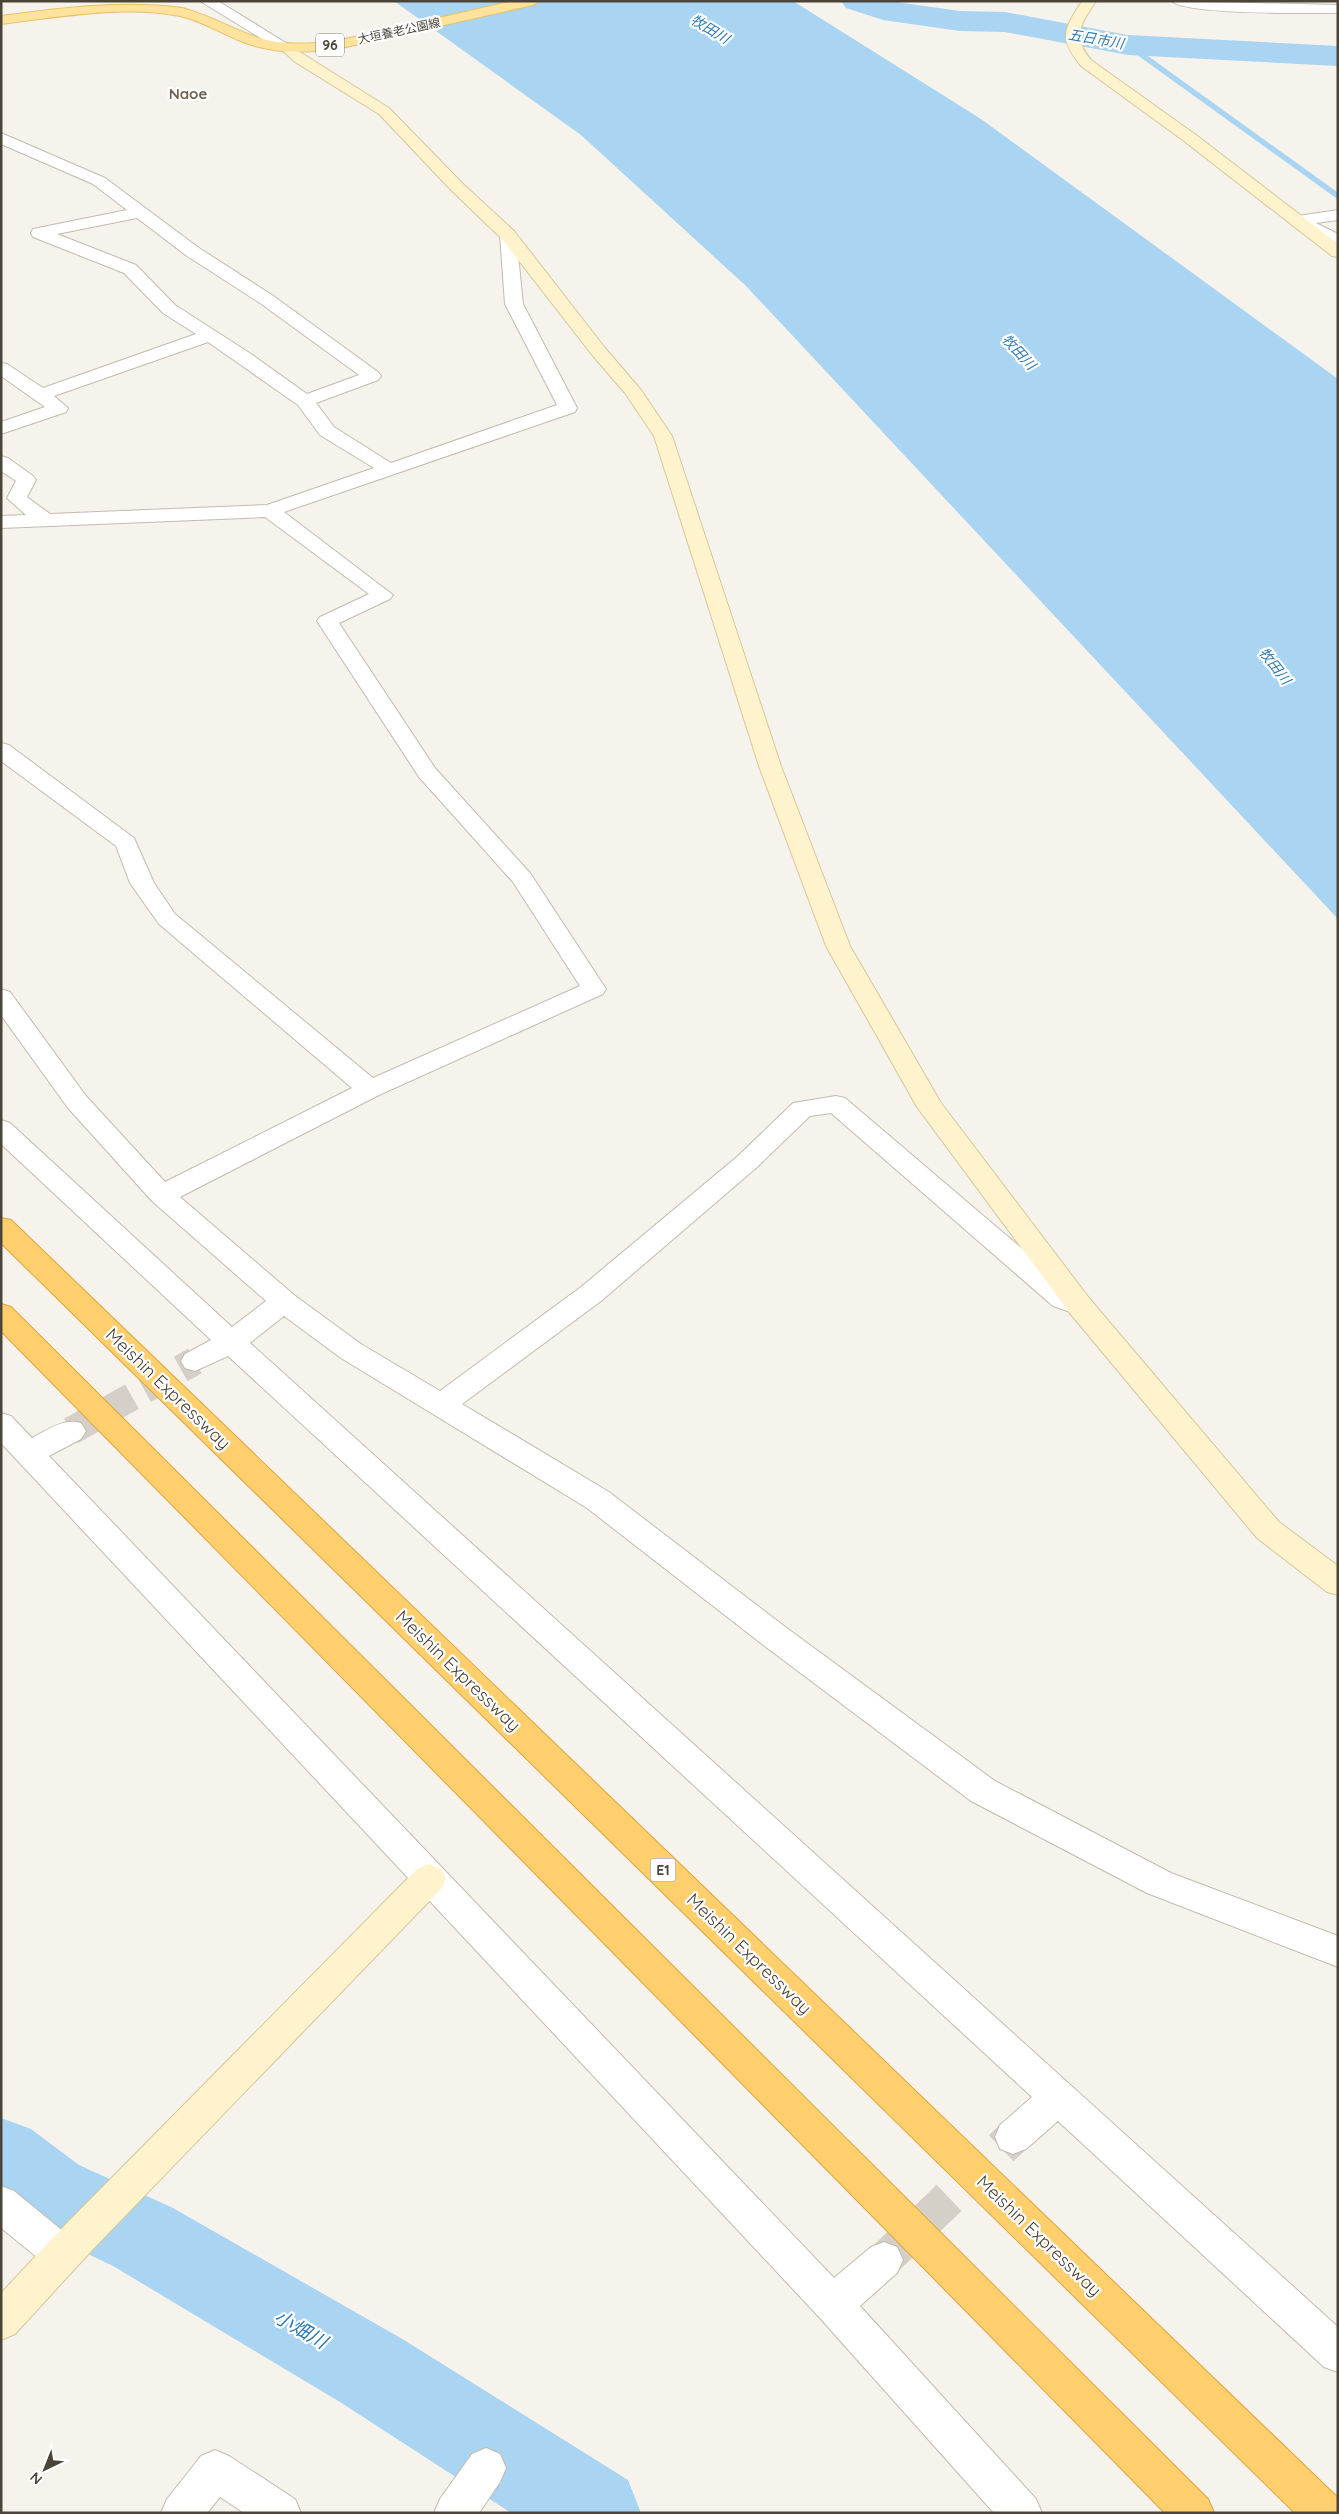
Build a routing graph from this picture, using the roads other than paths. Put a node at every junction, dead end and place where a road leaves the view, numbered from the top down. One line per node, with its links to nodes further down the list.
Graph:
1 (207, 1): 7 (street)
2 (532, 1): 7 (main road, 大垣養老公園線 / 96)
3 (1089, 1): 11 (street)
4 (1179, 1): 5 (street)
5 (1338, 9)
6 (1, 20): 7 (main road, 大垣養老公園線 / 96)
7 (287, 48): 12 (street)
8 (1, 138): 9 (street)
9 (140, 212): 15 (street); 18 (street)
10 (1338, 215): 11 (street)
11 (1298, 222): 13 (street); 14 (street)
12 (508, 235): 21 (street); 32 (street)
13 (1338, 241)
14 (1338, 252)
15 (210, 335): 17 (street); 18 (street)
16 (1, 368): 17 (street)
17 (41, 395): 19 (street)
18 (306, 401): 21 (street)
19 (1, 428)
20 (1, 462): 23 (street)
21 (388, 469): 22 (street)
22 (269, 511): 23 (street); 27 (street)
23 (44, 520): 24 (street)
24 (1, 522)
25 (1, 750): 27 (street)
26 (1, 997): 29 (street)
27 (370, 1089): 29 (street)
28 (1, 1129): 34 (street)
29 (161, 1195): 31 (street)
30 (1, 1227): 57 (highway, Meishin Expressway / E1)
31 (284, 1302): 34 (street); 36 (street)
32 (1079, 1305): 36 (street); 40 (street)
33 (1, 1314): 56 (highway)
34 (231, 1342): 35 (street); 43 (street)
35 (195, 1362)
36 (440, 1406): 42 (street)
37 (1, 1424): 39 (street)
38 (70, 1431): 39 (street)
39 (30, 1453): 41 (street)
40 (1338, 1583)
41 (429, 1879): 46 (street); 48 (street)
42 (1338, 1952)
43 (1058, 2098): 44 (street); 50 (street)
44 (1012, 2137)
45 (1, 2204): 46 (street)
46 (62, 2254): 49 (street)
47 (884, 2260): 48 (street)
48 (833, 2304): 55 (street)
49 (1, 2321)
50 (1338, 2353)
51 (486, 2468): 54 (street)
52 (181, 2513): 53 (street)
53 (281, 2513)
54 (454, 2513)
55 (1022, 2513)
56 (1194, 2513)
57 (1324, 2513)

